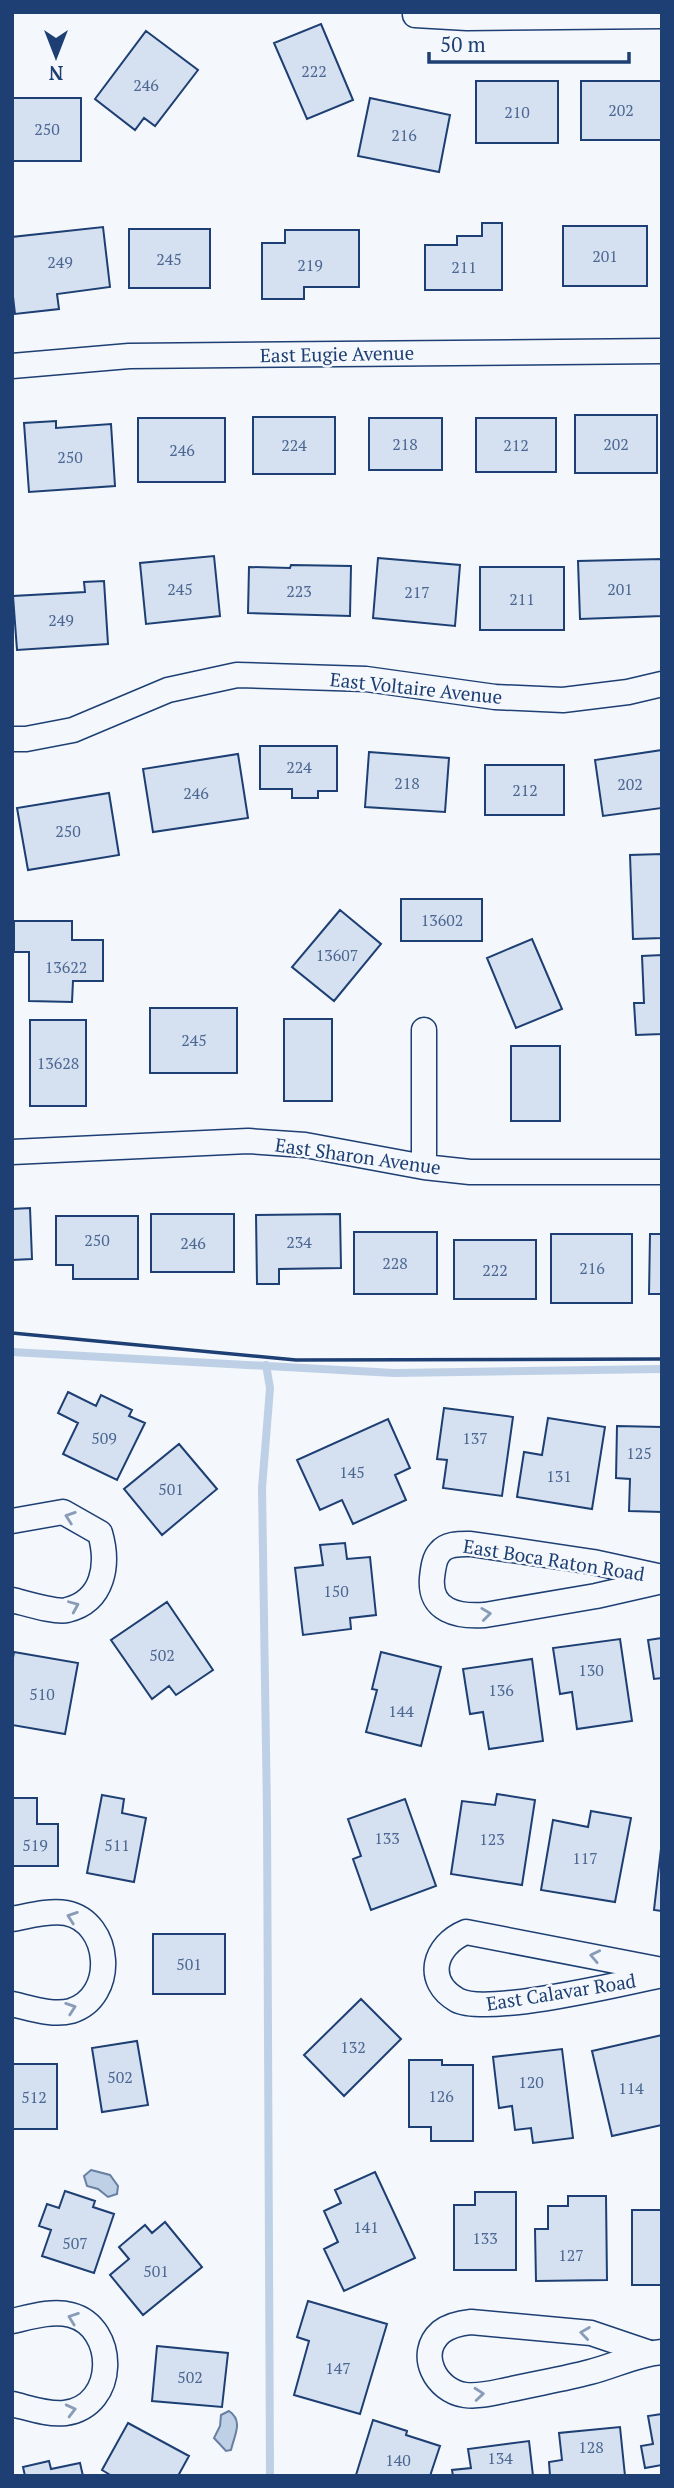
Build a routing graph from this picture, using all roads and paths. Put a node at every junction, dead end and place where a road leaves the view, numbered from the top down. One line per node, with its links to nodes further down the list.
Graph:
1 (415, 15): 2 (street)
2 (662, 16)
3 (662, 351): 4 (street, East Eugie Avenue)
4 (12, 366)
5 (662, 684): 6 (street, East Voltaire Avenue)
6 (12, 738)
7 (424, 1030): 9 (street)
8 (12, 1152): 9 (street, East Sharon Avenue)
9 (424, 1167): 10 (street, East Sharon Avenue)
10 (662, 1172)
11 (12, 1521): 13 (street, one-way to 11)
12 (662, 1579): 12 (street, East Boca Raton Road, one-way to 12)
13 (12, 1600)
14 (12, 1919): 16 (street, one-way to 14)
15 (662, 1972): 15 (street, East Calavar Road, one-way to 15)
16 (12, 2004)
17 (12, 2321): 19 (street, one-way to 17)
18 (656, 2352): 18 (street, one-way to 18)
19 (12, 2404)

